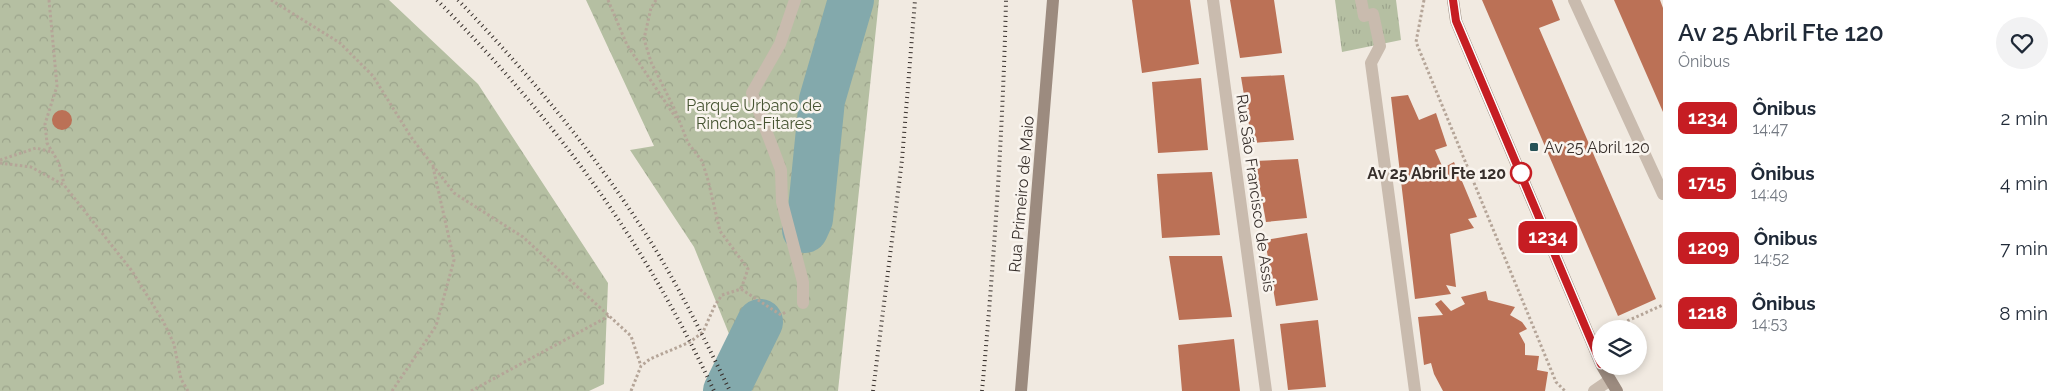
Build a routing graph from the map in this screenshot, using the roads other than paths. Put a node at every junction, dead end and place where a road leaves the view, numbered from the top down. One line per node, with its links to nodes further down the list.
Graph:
1 (795, 0): 8 (street)
2 (1053, 0): 11 (street, Rua Primeiro de Maio)
3 (1213, 0): 12 (street, Rua São Francisco de Assis)
4 (1361, 0): 13 (street)
5 (1453, 0): 9 (street)
6 (1574, 0): 7 (street)
7 (1663, 194)
8 (803, 303)
9 (1592, 341)
10 (1613, 386): 14 (street)
11 (1022, 391)
12 (1266, 391)
13 (1415, 391)
14 (1594, 391)

